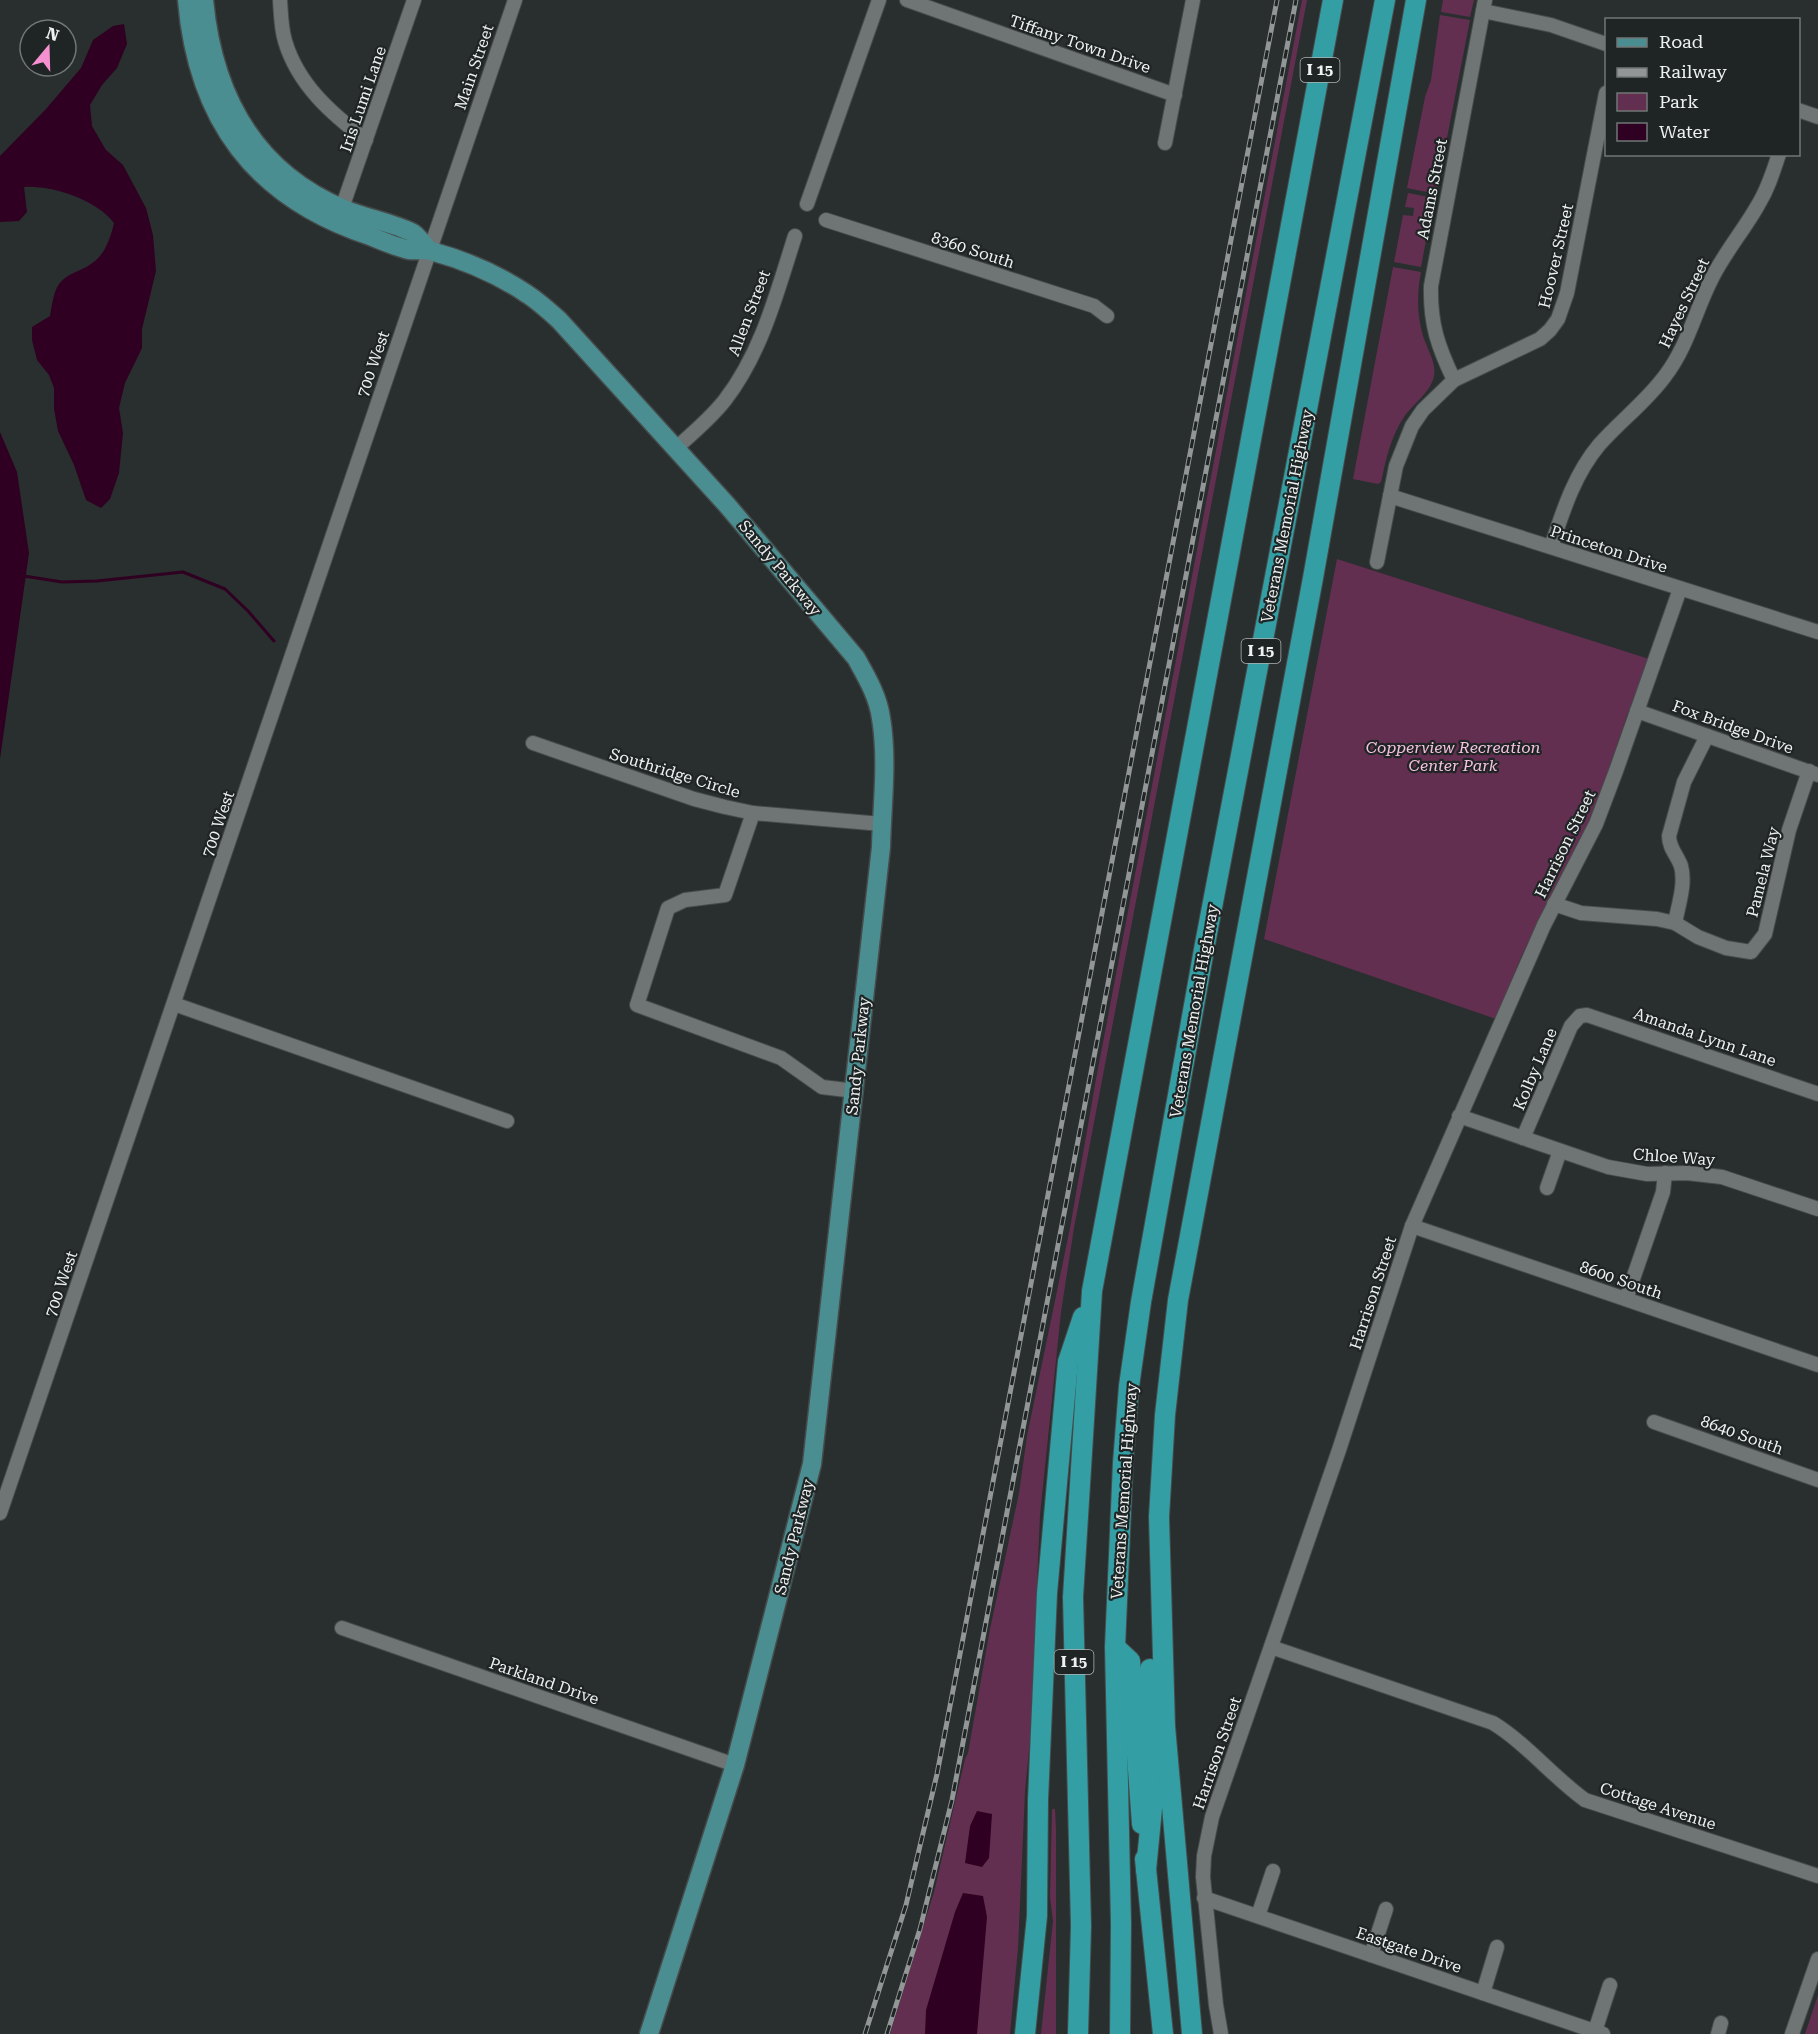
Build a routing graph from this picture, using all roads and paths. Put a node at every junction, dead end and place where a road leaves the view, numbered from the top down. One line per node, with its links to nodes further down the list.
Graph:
1 (187, 0): 26 (main road)
2 (204, 0): 23 (main road)
3 (280, 0): 18 (street)
4 (414, 0): 18 (street, Iris Lumi Lane)
5 (515, 0): 20 (street, Main Street)
6 (879, 0): 22 (street)
7 (907, 0): 14 (street, Tiffany Town Drive)
8 (1193, 0): 14 (street)
9 (1333, 0): 55 (highway, I 15)
10 (1385, 0): 63 (highway, Veterans Memorial Highway / I 15)
11 (1416, 0): 59 (highway)
12 (1484, 5): 13 (street); 28 (street, Adams Street)
13 (1605, 44)
14 (1175, 94): 19 (street)
15 (1605, 98): 28 (street, Hoover Street)
16 (1800, 111): 17 (street)
17 (1818, 117)
18 (366, 140): 23 (street, Iris Lumi Lane)
19 (1165, 143)
20 (464, 145): 26 (street, 700 West)
21 (1778, 156): 31 (street, Hayes Street)
22 (807, 204)
23 (342, 208): 26 (main road)
24 (826, 220): 27 (street, 8360 South)
25 (795, 236): 29 (street, Allen Street)
26 (429, 250): 29 (main road, Sandy Parkway); 43 (street, 700 West)
27 (1107, 316)
28 (1454, 380): 30 (street, Hoover Street)
29 (676, 448): 40 (main road, Sandy Parkway)
30 (1390, 496): 31 (street, Princeton Drive); 32 (street, Hoover Street)
31 (1551, 547): 33 (street, Princeton Drive)
32 (1377, 562)
33 (1680, 589): 34 (street, Princeton Drive); 35 (street, Harrison Street)
34 (1818, 632)
35 (1637, 711): 36 (street, Fox Bridge Drive); 41 (street, Harrison Street)
36 (1707, 736): 38 (street, Fox Bridge Drive); 42 (street)
37 (533, 743): 39 (street, Southridge Circle)
38 (1813, 773): 42 (street, Pamela Way)
39 (753, 813): 40 (street, Southridge Circle); 45 (street)
40 (882, 824): 45 (main road, Sandy Parkway)
41 (1554, 904): 42 (street, Pamela Way); 47 (street, Harrison Street)
42 (1674, 923)
43 (174, 1004): 48 (street); 61 (street, 700 West)
44 (1580, 1016): 46 (street, Amanda Lynn Lane); 49 (street, Kolby Lane)
45 (855, 1091): 65 (main road, Sandy Parkway)
46 (1818, 1094)
47 (1459, 1116): 49 (street, Chloe Way); 54 (street, Harrison Street)
48 (507, 1121)
49 (1523, 1138): 50 (street, Chloe Way)
50 (1560, 1151): 51 (street, Chloe Way); 52 (street)
51 (1665, 1173): 53 (street, Chloe Way); 56 (street)
52 (1547, 1188)
53 (1818, 1209)
54 (1412, 1226): 56 (street, 8600 South); 64 (street, Harrison Street)
55 (1092, 1291): 79 (highway); 80 (highway, I 15)
56 (1626, 1299): 57 (street, 8600 South)
57 (1818, 1365)
58 (1654, 1422): 60 (street, 8640 South)
59 (1161, 1468): 66 (highway); 83 (highway)
60 (1818, 1480)
61 (0, 1514)
62 (342, 1628): 65 (street, Parkland Drive)
63 (1115, 1647): 66 (highway); 81 (highway, Veterans Memorial Highway / I 15)
64 (1271, 1647): 68 (street, Cottage Avenue); 69 (street, Harrison Street)
65 (735, 1765): 78 (main road, Sandy Parkway)
66 (1146, 1870): 82 (highway)
67 (1273, 1871): 71 (street)
68 (1818, 1876)
69 (1204, 1898): 71 (street, Eastgate Drive); 84 (street, Harrison Street)
70 (1386, 1909): 73 (street)
71 (1258, 1916): 73 (street, Eastgate Drive)
72 (1497, 1947): 76 (street)
73 (1371, 1955): 76 (street, Eastgate Drive)
74 (1818, 1959): 85 (street)
75 (1610, 1985): 77 (street)
76 (1483, 1993): 77 (street, Eastgate Drive)
77 (1599, 2032)
78 (649, 2034)
79 (1025, 2034)
80 (1078, 2034)
81 (1120, 2034)
82 (1163, 2034)
83 (1192, 2034)
84 (1221, 2034)
85 (1792, 2034)

